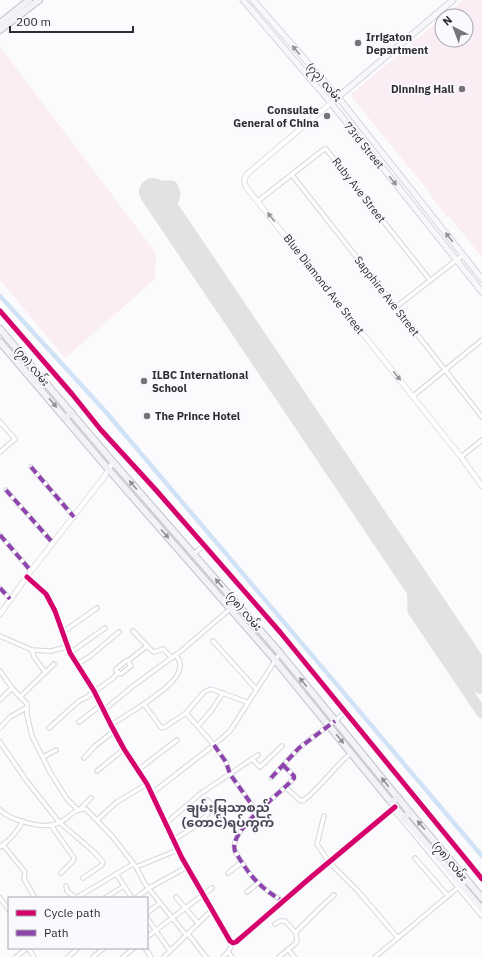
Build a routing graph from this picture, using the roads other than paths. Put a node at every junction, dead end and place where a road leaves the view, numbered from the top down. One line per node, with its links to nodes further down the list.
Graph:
1 (29, 0): 6 (main road)
2 (39, 0): 7 (main road)
3 (243, 0): 9 (main road, 73rd Street)
4 (254, 0): 8 (main road, (၇၃) လမ်း, one-way to 4)
5 (453, 0): 8 (main road)
6 (0, 23)
7 (0, 30)
8 (338, 97): 9 (street, Blue Diamond Ave Street); 10 (main road, (၇၃) လမ်း)
9 (330, 103): 11 (main road, 73rd Street); 13 (street, Blue Diamond Ave Street)
10 (373, 141): 11 (main road); 14 (main road, (၇၃) လမ်း, one-way to 10)
11 (366, 147): 15 (main road, 73rd Street, one-way to 15)
12 (292, 175): 13 (street, Ruby Ave Street); 17 (street, Ruby Ave Street); 19 (street, Sapphire Ave Street)
13 (258, 201): 27 (street, Blue Diamond Ave Street)
14 (463, 255): 15 (street); 16 (main road, (၇၃) လမ်း)
15 (456, 260): 17 (street); 18 (main road, 73rd Street)
16 (482, 279)
17 (430, 280): 19 (street)
18 (482, 292)
19 (396, 307): 24 (street, Sapphire Ave Street)
20 (0, 310): 43 (street)
21 (0, 329): 25 (main road, (၇၈) လမ်း)
22 (482, 340): 24 (street)
23 (0, 342): 26 (main road, (၇၈) လမ်း)
24 (445, 370): 27 (street); 29 (street, Sapphire Ave Street)
25 (41, 377): 26 (highway); 28 (main road, (၇၈) လမ်း)
26 (35, 382): 30 (main road, (၇၈) လမ်း, one-way to 30)
27 (413, 396): 34 (street, Blue Diamond Ave Street)
28 (72, 413): 30 (highway); 35 (main road, (၇၈) လမ်း)
29 (482, 417)
30 (65, 418): 37 (main road, (၇၈) လမ်း)
31 (0, 422): 33 (street)
32 (482, 440): 34 (street)
33 (0, 452)
34 (461, 456): 38 (street, Blue Diamond Ave Street)
35 (113, 462): 37 (street); 44 (main road, (၇၈) လမ်း, one-way to 35)
36 (31, 467): 40 (street)
37 (109, 470): 40 (street); 51 (main road, (၇၈) လမ်း, one-way to 51)
38 (482, 486)
39 (6, 490): 42 (street)
40 (74, 517): 42 (street)
41 (0, 535): 45 (street)
42 (53, 543): 45 (street)
43 (204, 545): 44 (street); 83 (street)
44 (194, 554): 49 (main road, (၇၈) လမ်း, one-way to 44)
45 (31, 571): 46 (street)
46 (27, 577): 48 (street); 55 (street)
47 (0, 588): 48 (street)
48 (10, 600): 52 (street)
49 (237, 603): 51 (street); 63 (main road, (၇၈) လမ်း)
50 (97, 608): 55 (street)
51 (230, 609): 64 (street); 66 (main road, (၇၈) လမ်း)
52 (0, 614)
53 (105, 628): 62 (street)
54 (133, 631): 59 (street)
55 (63, 632): 60 (street)
56 (119, 632): 69 (street)
57 (0, 636): 61 (street)
58 (213, 641): 74 (street)
59 (147, 646): 65 (street); 67 (street)
60 (67, 647): 61 (street); 62 (street)
61 (32, 650): 71 (street)
62 (70, 653): 69 (street)
63 (280, 653): 66 (street); 85 (main road, (၇၈) လမ်း, one-way to 63)
64 (176, 655): 65 (street); 80 (street)
65 (172, 658): 82 (street)
66 (275, 660): 74 (street); 89 (main road, (၇၈) လမ်း)
67 (128, 661): 72 (street); 72 (street)
68 (54, 664): 71 (street)
69 (77, 664): 75 (street)
70 (0, 671): 73 (street)
71 (45, 672): 77 (street)
72 (118, 673): 75 (street)
73 (12, 688): 77 (street); 78 (street)
74 (256, 689): 79 (street)
75 (94, 691): 82 (street); 91 (street)
76 (223, 693): 79 (street); 84 (street); 88 (street)
77 (20, 697): 81 (street)
78 (0, 700)
79 (247, 702): 95 (street)
80 (144, 704): 84 (street); 87 (street)
81 (26, 708): 90 (street); 101 (street)
82 (103, 709): 86 (street); 87 (street)
83 (346, 712): 85 (street); 142 (street)
84 (186, 713): 88 (street)
85 (335, 720): 89 (street); 112 (main road, (၇၈) လမ်း, one-way to 85)
86 (79, 722)
87 (111, 725): 92 (street)
88 (198, 726): 95 (street)
89 (328, 726): 99 (main road, (၇၈) လမ်း, one-way to 99); 104 (street)
90 (0, 728)
91 (48, 728)
92 (114, 730): 97 (street); 102 (street)
93 (177, 740): 105 (street)
94 (0, 742): 124 (street)
95 (214, 745): 107 (street); 111 (street)
96 (282, 746): 103 (street)
97 (124, 749): 105 (street); 106 (street)
98 (56, 750): 101 (street)
99 (351, 753): 110 (street); 115 (main road, (၇၈) လမ်း)
100 (258, 755): 103 (street)
101 (43, 757): 117 (street)
102 (84, 758)
103 (252, 759): 107 (street)
104 (283, 765): 108 (street); 110 (street)
105 (138, 770): 109 (street)
106 (97, 771)
107 (230, 774): 118 (street); 125 (street)
108 (271, 778)
109 (147, 784): 111 (street); 122 (street)
110 (285, 787): 118 (street)
111 (152, 793): 125 (street)
112 (398, 797): 115 (highway); 119 (main road, (၇၈) လမ်း)
113 (90, 798): 117 (street)
114 (207, 800): 127 (street)
115 (393, 806): 121 (main road, (၇၈) လမ်း); 134 (street); 144 (street)
116 (0, 810): 123 (street)
117 (79, 810): 122 (street); 124 (street)
118 (257, 812): 133 (street)
119 (410, 812): 121 (highway); 130 (main road, (၇၈) လမ်း, one-way to 119)
120 (324, 816): 134 (street)
121 (404, 818): 132 (main road, (၇၈) လမ်း)
122 (97, 820): 135 (street)
123 (23, 821): 126 (street); 128 (street)
124 (59, 822): 126 (street); 141 (street)
125 (165, 824): 127 (street)
126 (51, 825): 138 (street)
127 (173, 840): 129 (street)
128 (2, 846): 153 (street)
129 (178, 850): 136 (street); 137 (street)
130 (445, 854): 132 (highway); 144 (main road, (၇၈) လမ်း)
131 (416, 858): 152 (street)
132 (439, 859): 144 (main road, (၇၈) လမ်း)
133 (242, 862): 139 (street); 143 (street)
134 (329, 862): 163 (street); 178 (street)
135 (133, 864): 137 (street); 140 (street)
136 (187, 867): 147 (street); 150 (street)
137 (136, 868): 147 (street)
138 (61, 873)
139 (228, 873)
140 (117, 875): 146 (street); 155 (street)
141 (83, 878)
142 (482, 878)
143 (258, 883): 149 (street); 163 (street)
144 (462, 884): 152 (street); 161 (main road, (၇၈) လမ်း); 166 (main road, (၇၈) လမ်း); 169 (street)
145 (66, 886): 154 (street)
146 (124, 886): 156 (street); 157 (street)
147 (149, 888): 158 (street); 162 (street)
148 (212, 888): 150 (street)
149 (247, 892)
150 (203, 894): 164 (street); 167 (street)
151 (334, 895): 175 (street)
152 (448, 896): 178 (street)
153 (34, 897)
154 (75, 897)
155 (78, 897)
156 (108, 897)
157 (131, 897)
158 (137, 897)
159 (176, 897): 164 (street)
160 (0, 898): 165 (street)
161 (482, 898)
162 (160, 902): 168 (street); 170 (street)
163 (284, 902): 179 (street)
164 (186, 908): 170 (street); 172 (street)
165 (8, 909)
166 (482, 909)
167 (212, 910): 172 (street); 179 (street)
168 (148, 912)
169 (482, 916)
170 (172, 918): 174 (street); 176 (street)
171 (148, 920): 174 (street)
172 (198, 923): 176 (street)
173 (275, 924): 175 (street)
174 (155, 930): 177 (street); 187 (street)
175 (296, 933): 186 (street)
176 (187, 935): 187 (street); 196 (street)
177 (148, 936)
178 (398, 938): 201 (street)
179 (233, 942): 188 (street)
180 (26, 949): 189 (street)
181 (28, 949): 190 (street)
182 (77, 949): 191 (street)
183 (103, 949): 192 (street)
184 (133, 949): 193 (street)
185 (146, 949): 194 (street)
186 (288, 949): 199 (street); 200 (street)
187 (170, 951): 195 (street)
188 (228, 952): 197 (street); 198 (street)
189 (16, 957)
190 (34, 957)
191 (68, 957)
192 (92, 957)
193 (123, 957)
194 (152, 957)
195 (164, 957)
196 (206, 957)
197 (223, 957)
198 (232, 957)
199 (279, 957)
200 (294, 957)
201 (375, 957)

